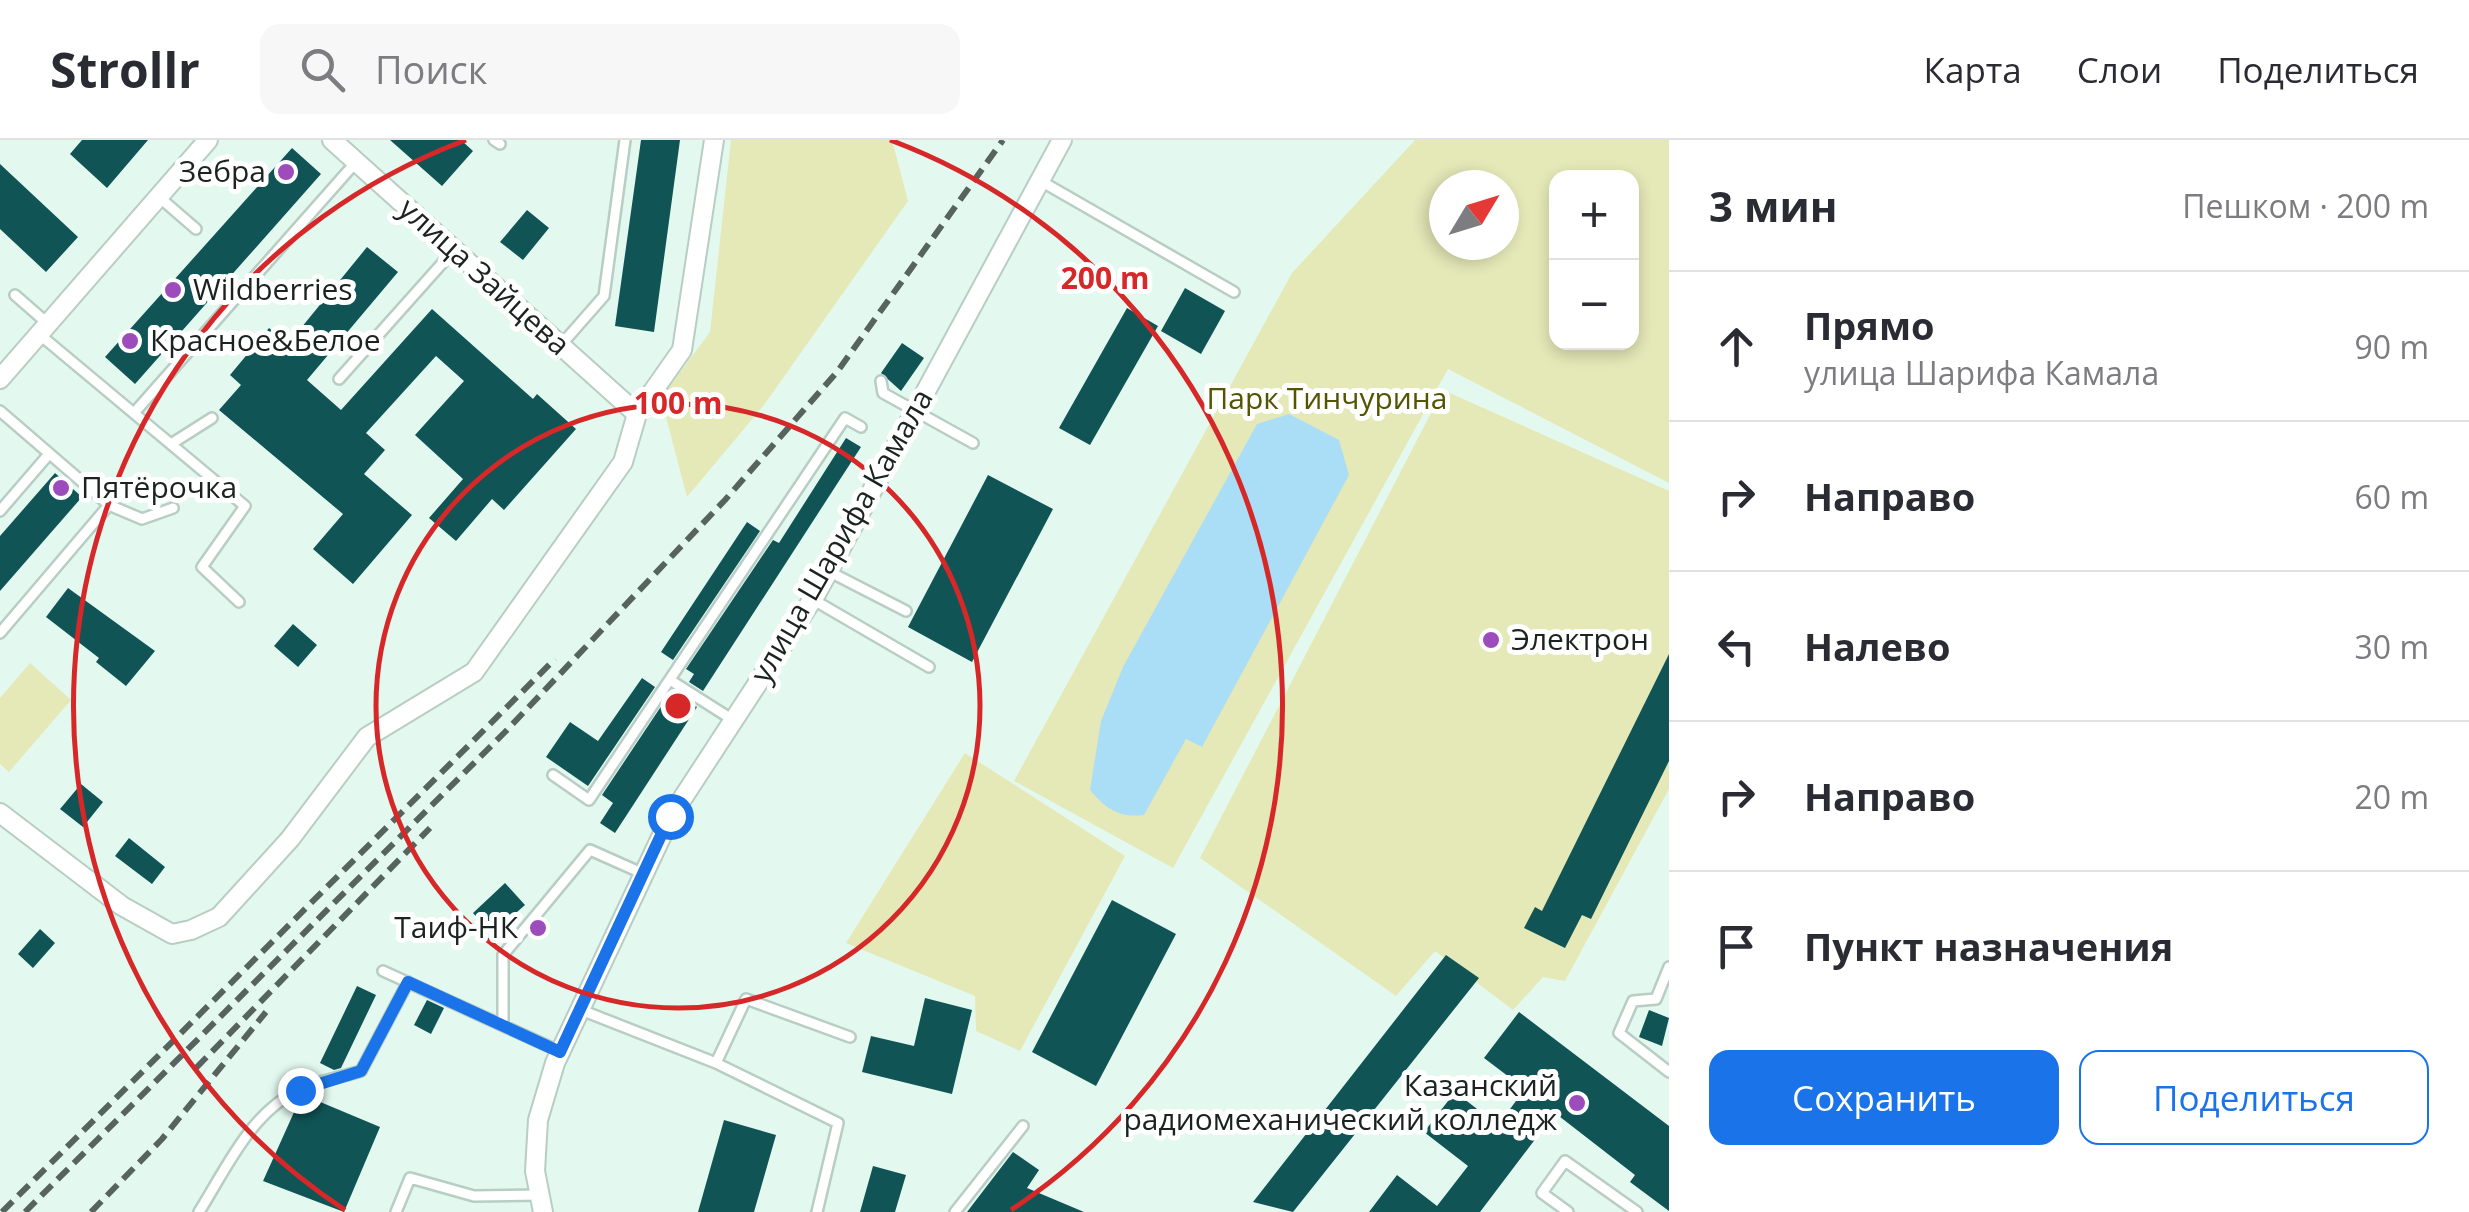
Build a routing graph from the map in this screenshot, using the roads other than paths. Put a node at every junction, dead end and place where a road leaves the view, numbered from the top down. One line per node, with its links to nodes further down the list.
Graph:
1 (208, 140): 8 (street)
2 (332, 140): 6 (street, улица Зайцева)
3 (625, 140): 14 (lane)
4 (714, 140): 21 (street)
5 (1062, 140): 7 (street, улица Шарифа Камала)
6 (356, 162): 10 (street, улица Зайцева); 20 (lane)
7 (1039, 180): 11 (lane); 19 (street, улица Шарифа Камала)
8 (159, 196): 9 (lane); 13 (street)
9 (196, 229)
10 (454, 250): 14 (street, улица Зайцева); 16 (lane)
11 (1234, 292)
12 (15, 295): 13 (lane)
13 (44, 329): 15 (street); 20 (lane)
14 (560, 346): 21 (street, улица Зайцева)
15 (0, 379)
16 (340, 379)
17 (881, 381): 19 (lane)
18 (0, 412): 26 (lane)
19 (915, 412): 24 (lane); 30 (street, улица Шарифа Камала)
20 (134, 413): 25 (lane)
21 (638, 414): 39 (street)
22 (212, 418): 25 (lane)
23 (861, 427): 36 (lane)
24 (973, 443)
25 (171, 444): 32 (lane)
26 (49, 454): 27 (lane); 29 (lane)
27 (109, 505): 28 (lane); 34 (lane)
28 (174, 508)
29 (0, 511)
30 (828, 571): 31 (street, улица Шарифа Камала); 33 (lane)
31 (812, 599): 35 (lane); 37 (street, улица Шарифа Камала)
32 (239, 602)
33 (906, 611)
34 (0, 633)
35 (929, 667)
36 (670, 680): 37 (lane); 38 (lane)
37 (733, 720): 40 (street, улица Шарифа Камала)
38 (553, 775)
39 (0, 813)
40 (644, 874): 46 (street, улица Шарифа Камала); 47 (lane)
41 (1669, 967): 44 (lane)
42 (383, 971): 43 (lane)
43 (408, 982): 47 (lane); 54 (lane)
44 (1656, 998): 45 (lane); 51 (lane)
45 (1669, 1004)
46 (580, 1010): 49 (street, улица Шарифа Камала); 50 (lane)
47 (503, 1025): 49 (lane)
48 (850, 1037): 50 (lane)
49 (560, 1052): 53 (street, улица Шарифа Камала)
50 (716, 1063): 56 (lane)
51 (1669, 1072)
52 (1022, 1126): 57 (lane)
53 (541, 1203): 55 (lane)
54 (200, 1212)
55 (396, 1212)
56 (817, 1212)
57 (954, 1212)
58 (1568, 1212): 59 (lane)
59 (1637, 1212)

